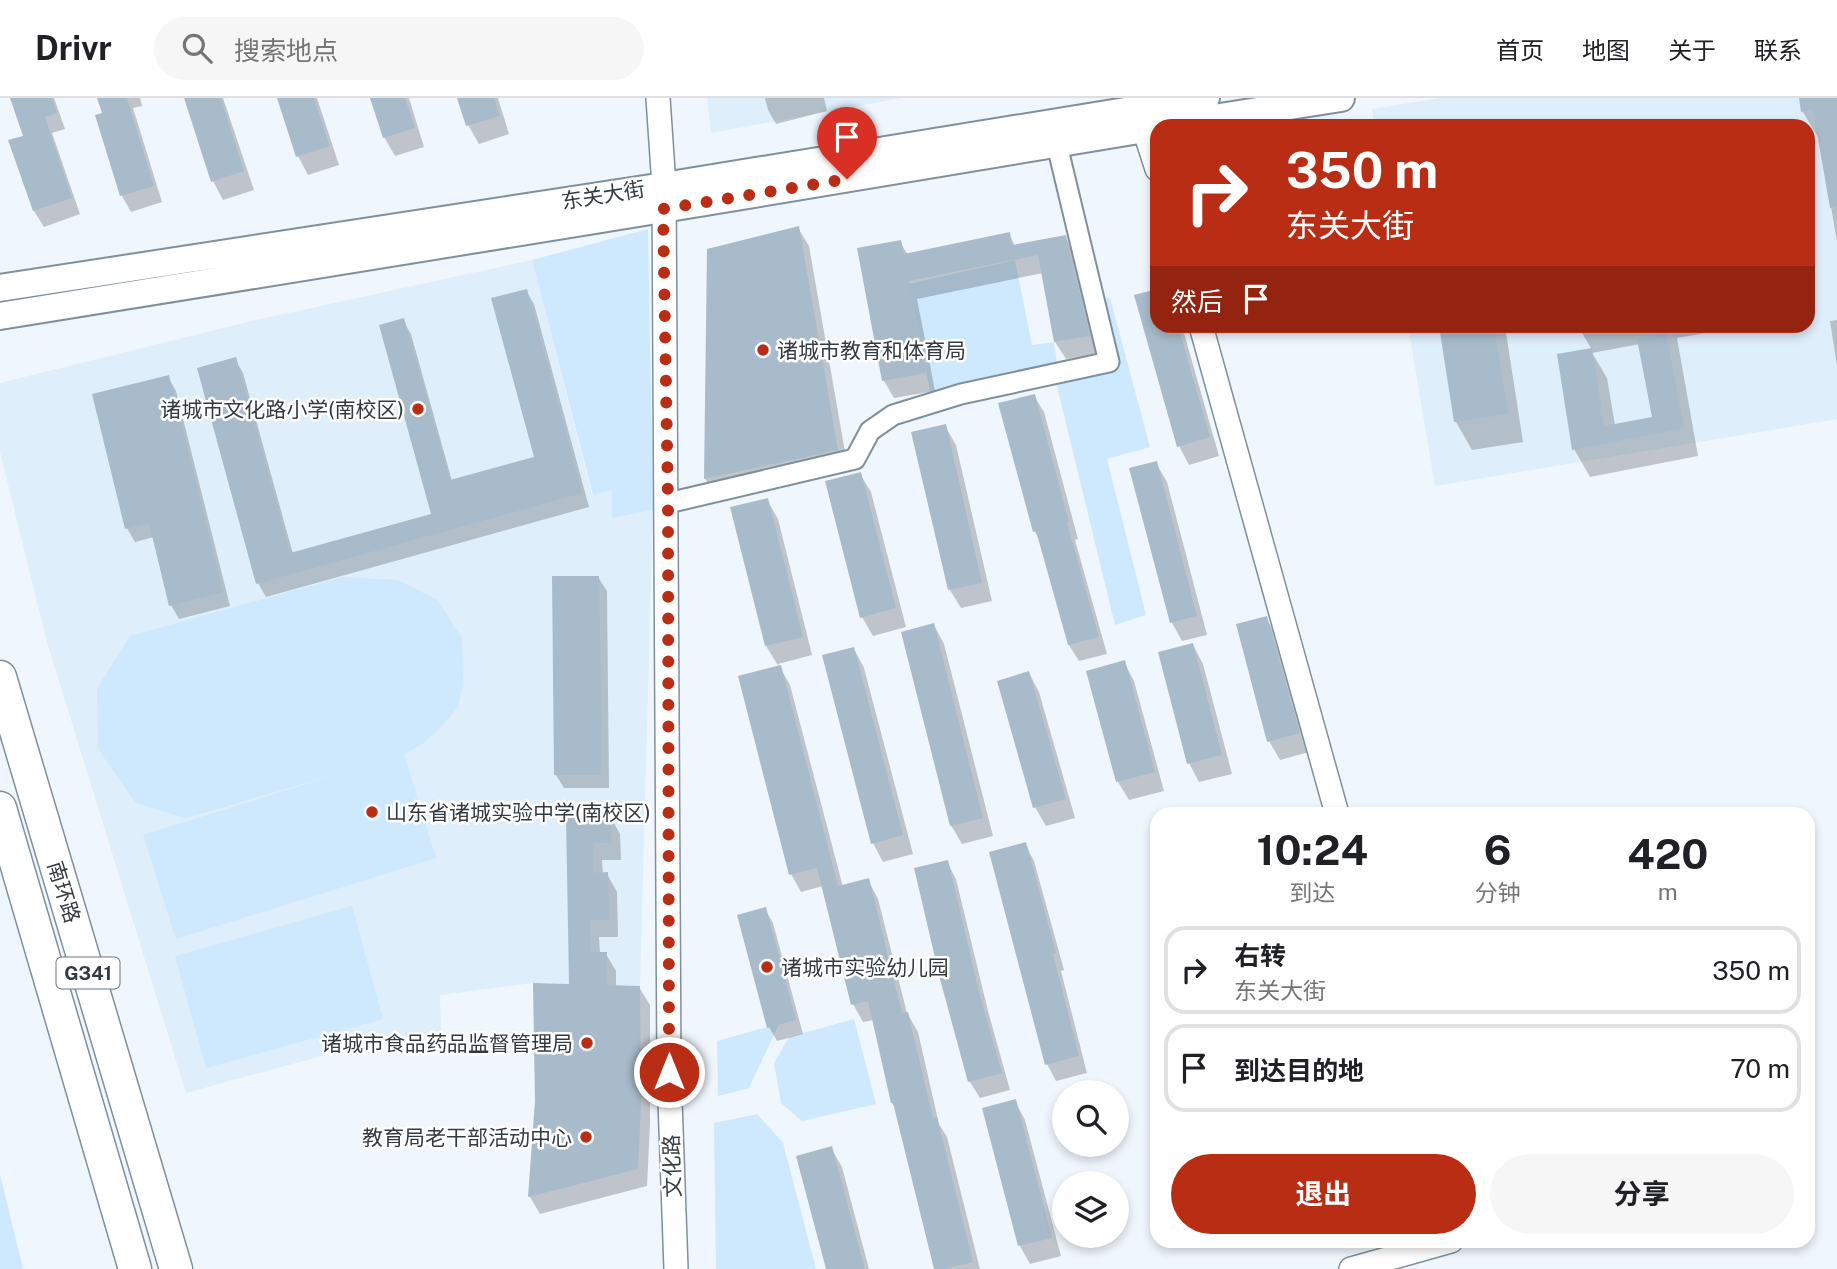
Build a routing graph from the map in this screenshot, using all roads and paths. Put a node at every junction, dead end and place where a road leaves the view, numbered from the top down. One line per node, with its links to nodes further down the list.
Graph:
1 (658, 98): 7 (street, 文化路)
2 (1206, 98): 7 (main road, 东关大街)
3 (1341, 98): 4 (main road, 东关大街)
4 (1206, 119)
5 (1150, 128): 6 (main road, 东关大街)
6 (1057, 145): 7 (main road, 东关大街); 11 (street)
7 (664, 198): 8 (main road, 东关大街); 9 (main road, 东关大街); 11 (street, 文化路)
8 (0, 288)
9 (0, 316)
10 (1203, 333): 13 (street)
11 (668, 503): 19 (street, 文化路)
12 (0, 677): 18 (highway, 南环路 / G341)
13 (1335, 807)
14 (0, 808): 17 (highway, 南环路 / G341)
15 (1428, 1248): 16 (street)
16 (1366, 1267)
17 (135, 1269)
18 (176, 1269)
19 (676, 1269)

